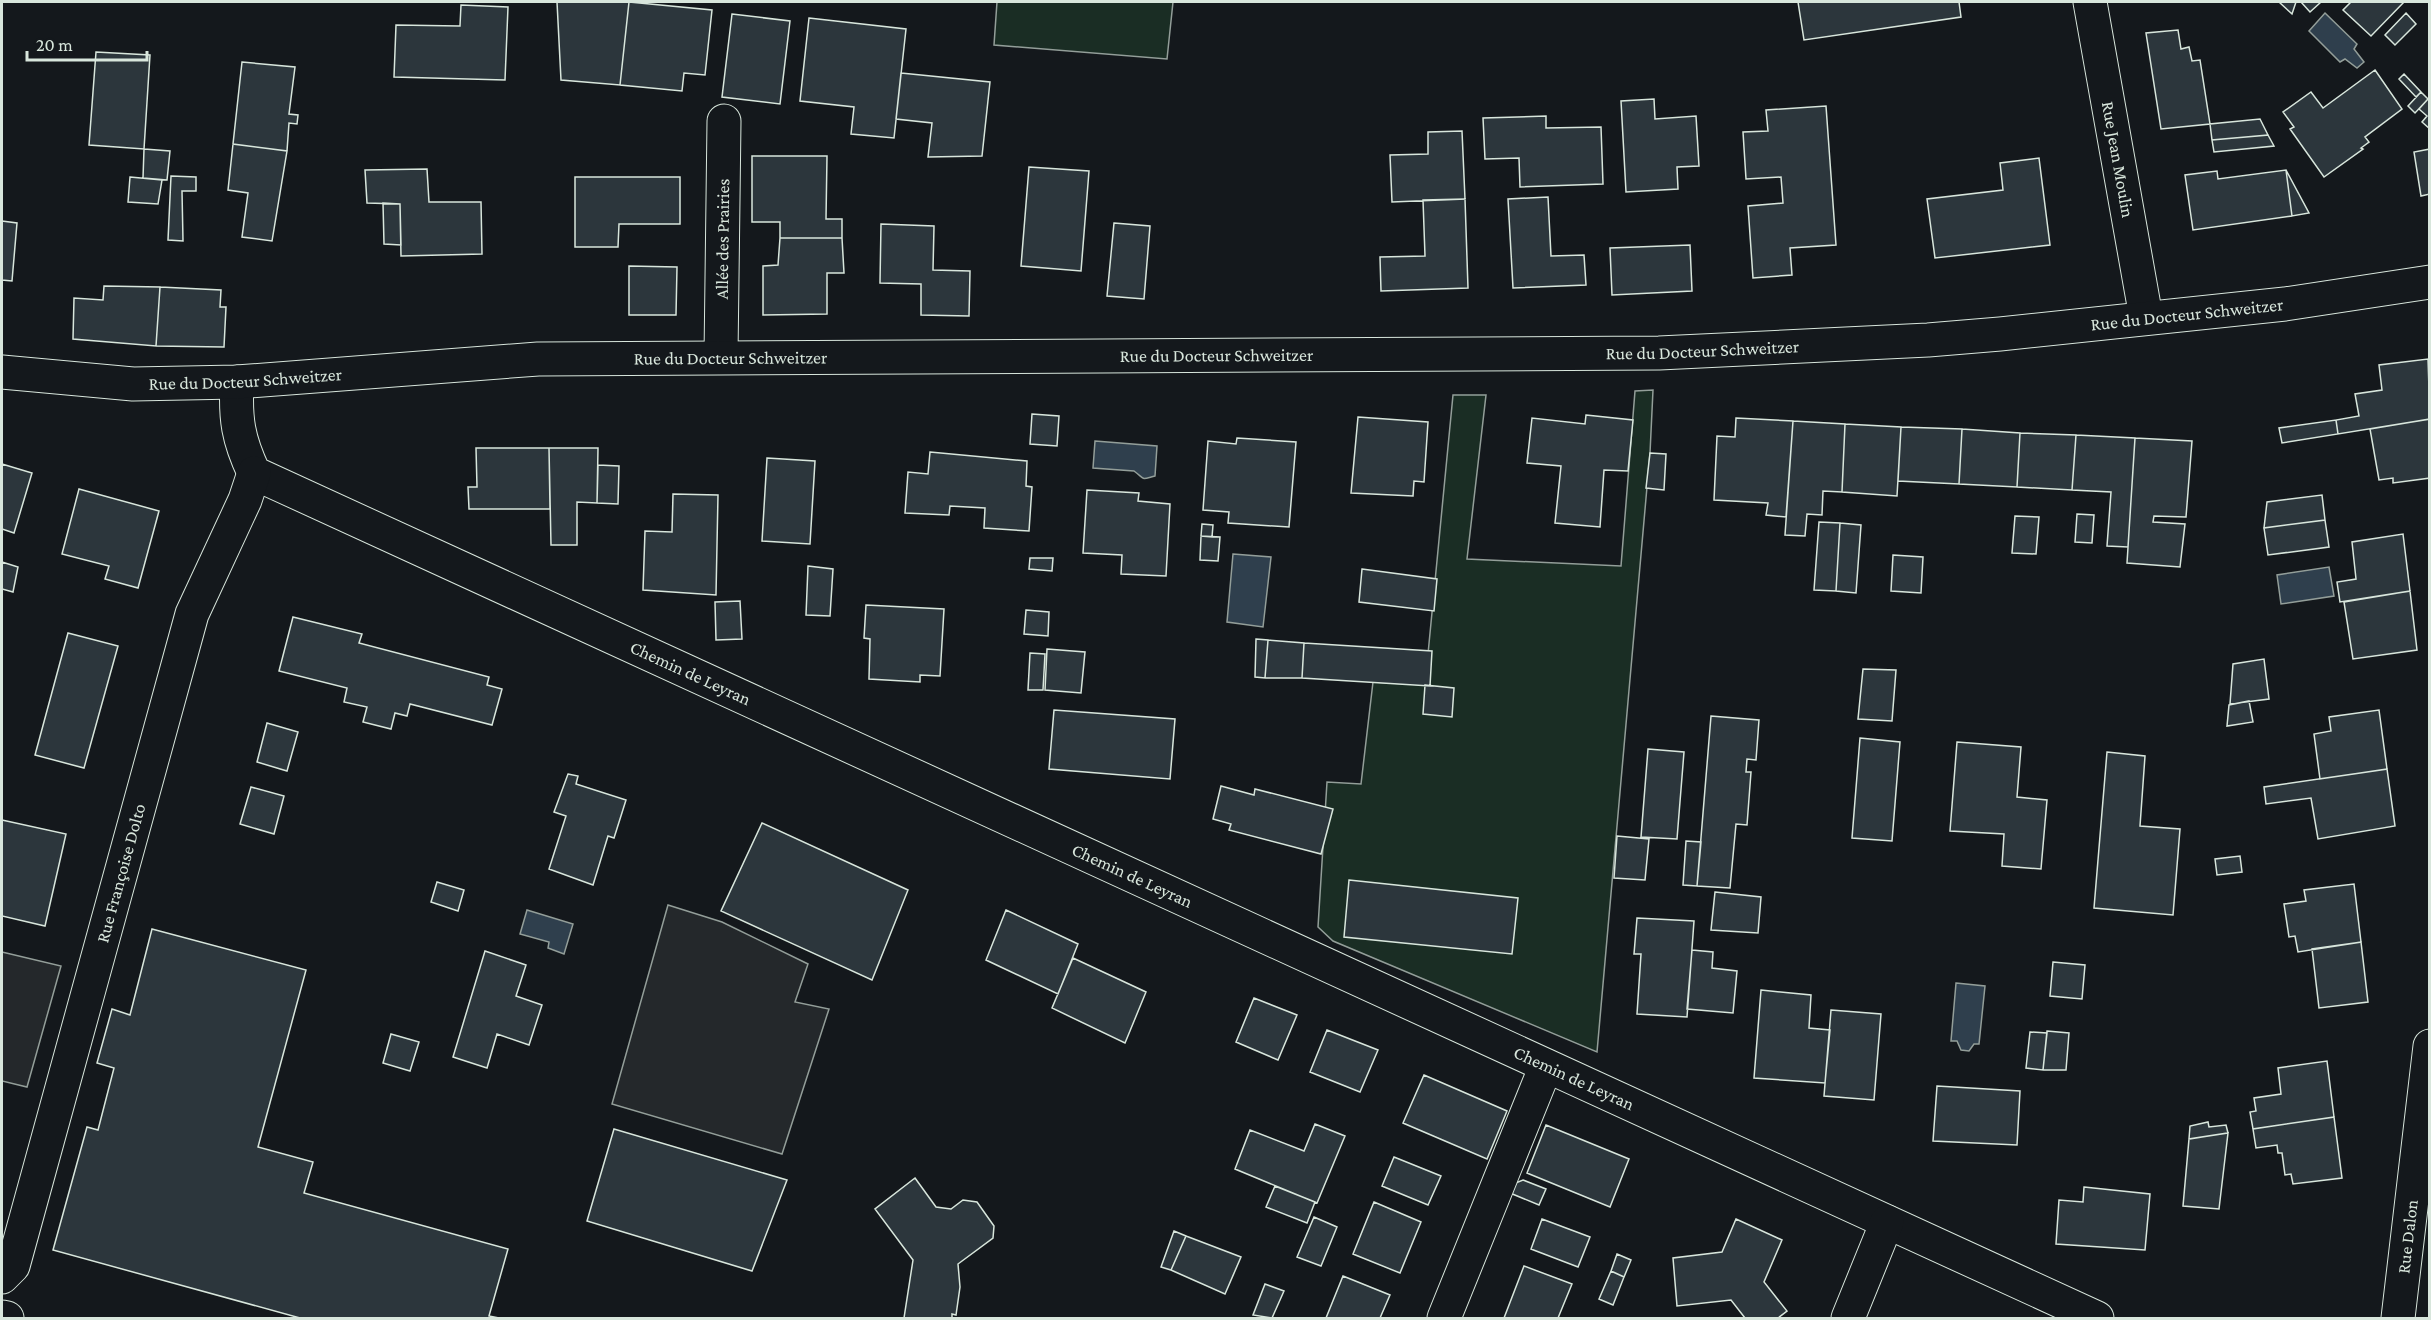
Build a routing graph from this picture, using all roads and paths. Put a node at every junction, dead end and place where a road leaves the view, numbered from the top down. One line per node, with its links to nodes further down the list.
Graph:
1 (2090, 2): 4 (street, Rue Jean Moulin)
2 (724, 121): 5 (street, Allée des Prairies)
3 (2430, 282): 4 (street, Rue du Docteur Schweitzer)
4 (2146, 317): 5 (street, Rue du Docteur Schweitzer)
5 (721, 356): 7 (street, Rue du Docteur Schweitzer)
6 (2, 372): 7 (street, Rue du Docteur Schweitzer)
7 (237, 382): 8 (street)
8 (254, 473): 10 (street, Chemin de Leyran); 12 (street, Rue Françoise Dolto)
9 (2430, 1046): 18 (street, Rue Dalon)
10 (1546, 1066): 11 (street, Chemin de Leyran); 15 (street)
11 (1887, 1222): 16 (street); 17 (street, Chemin de Leyran)
12 (2, 1277)
13 (2, 1317): 14 (street)
14 (7, 1318)
15 (1444, 1318)
16 (1848, 1318)
17 (2097, 1318)
18 (2398, 1318)

